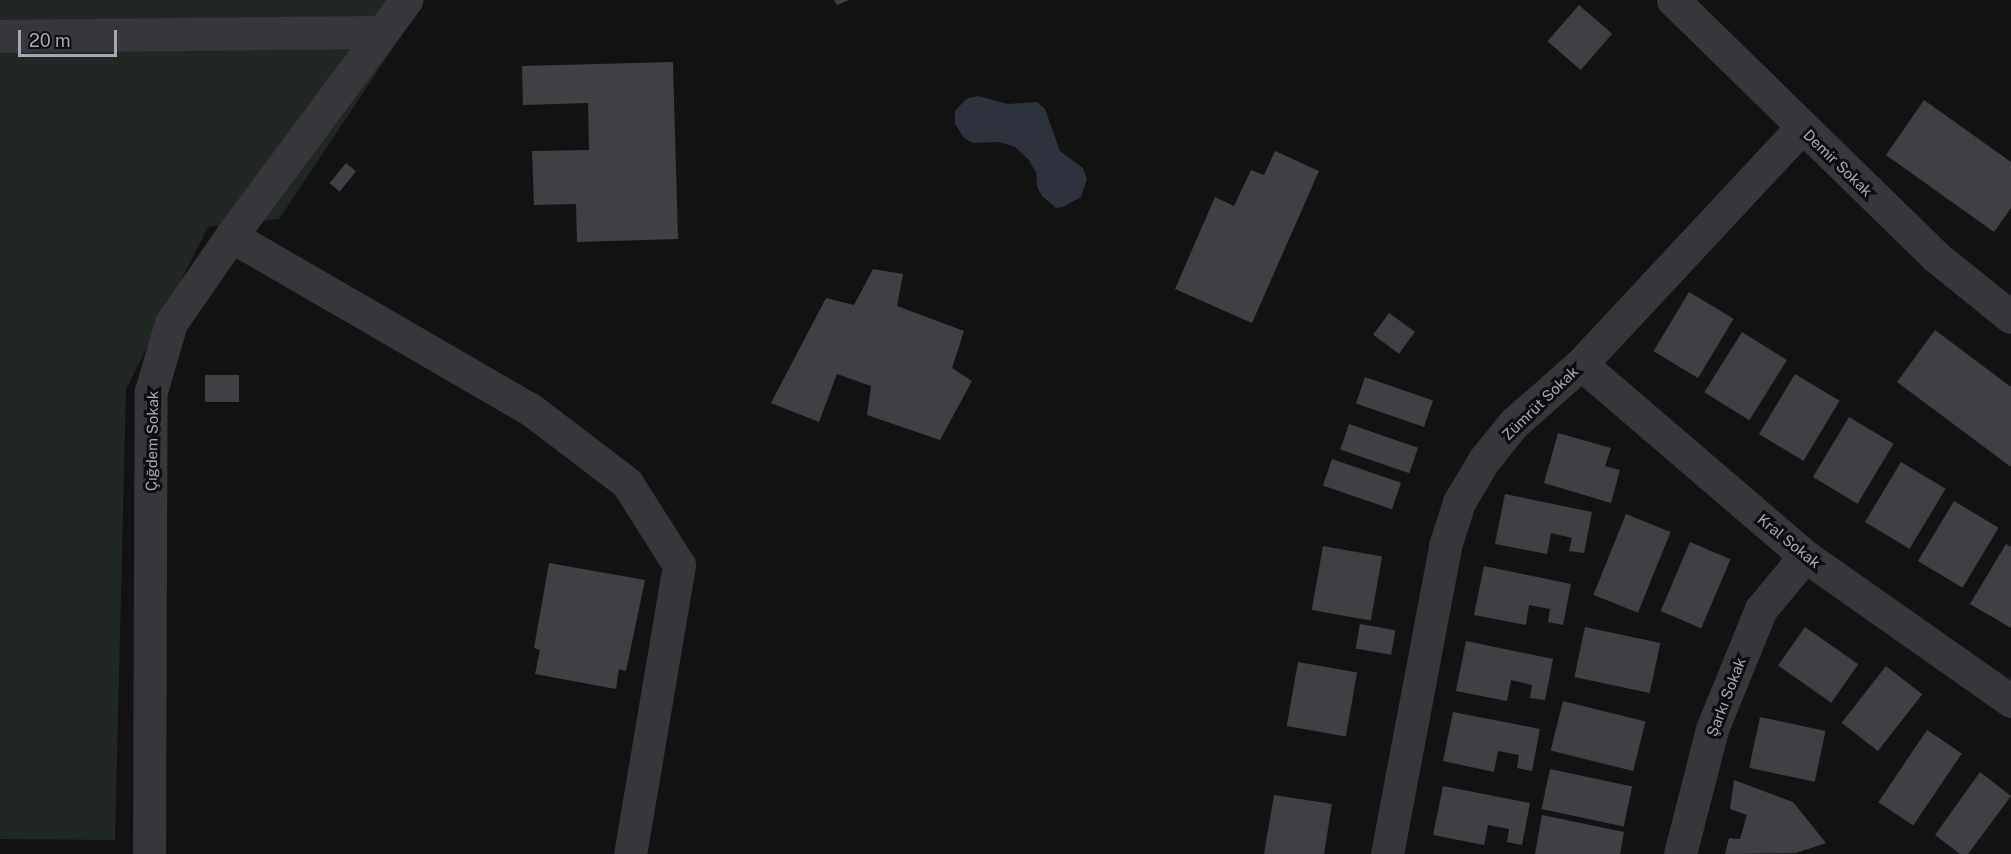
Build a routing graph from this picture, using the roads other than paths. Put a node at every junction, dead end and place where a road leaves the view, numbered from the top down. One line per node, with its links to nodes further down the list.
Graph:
1 (406, 0): 3 (street, Çığdem Sokak)
2 (1673, 0): 5 (street, Demir Sokak)
3 (381, 32): 4 (street); 6 (street, Çığdem Sokak)
4 (0, 36)
5 (1802, 127): 7 (street, Demir Sokak); 8 (street, Zümrüt Sokak)
6 (231, 236): 11 (street, Çığdem Sokak); 12 (street)
7 (2011, 317)
8 (1581, 364): 9 (street, Kral Sokak); 13 (street, Zümrüt Sokak)
9 (1805, 556): 10 (street, Kral Sokak); 14 (street, Şarkı Sokak)
10 (2011, 700)
11 (149, 854)
12 (630, 854)
13 (1387, 854)
14 (1680, 854)

